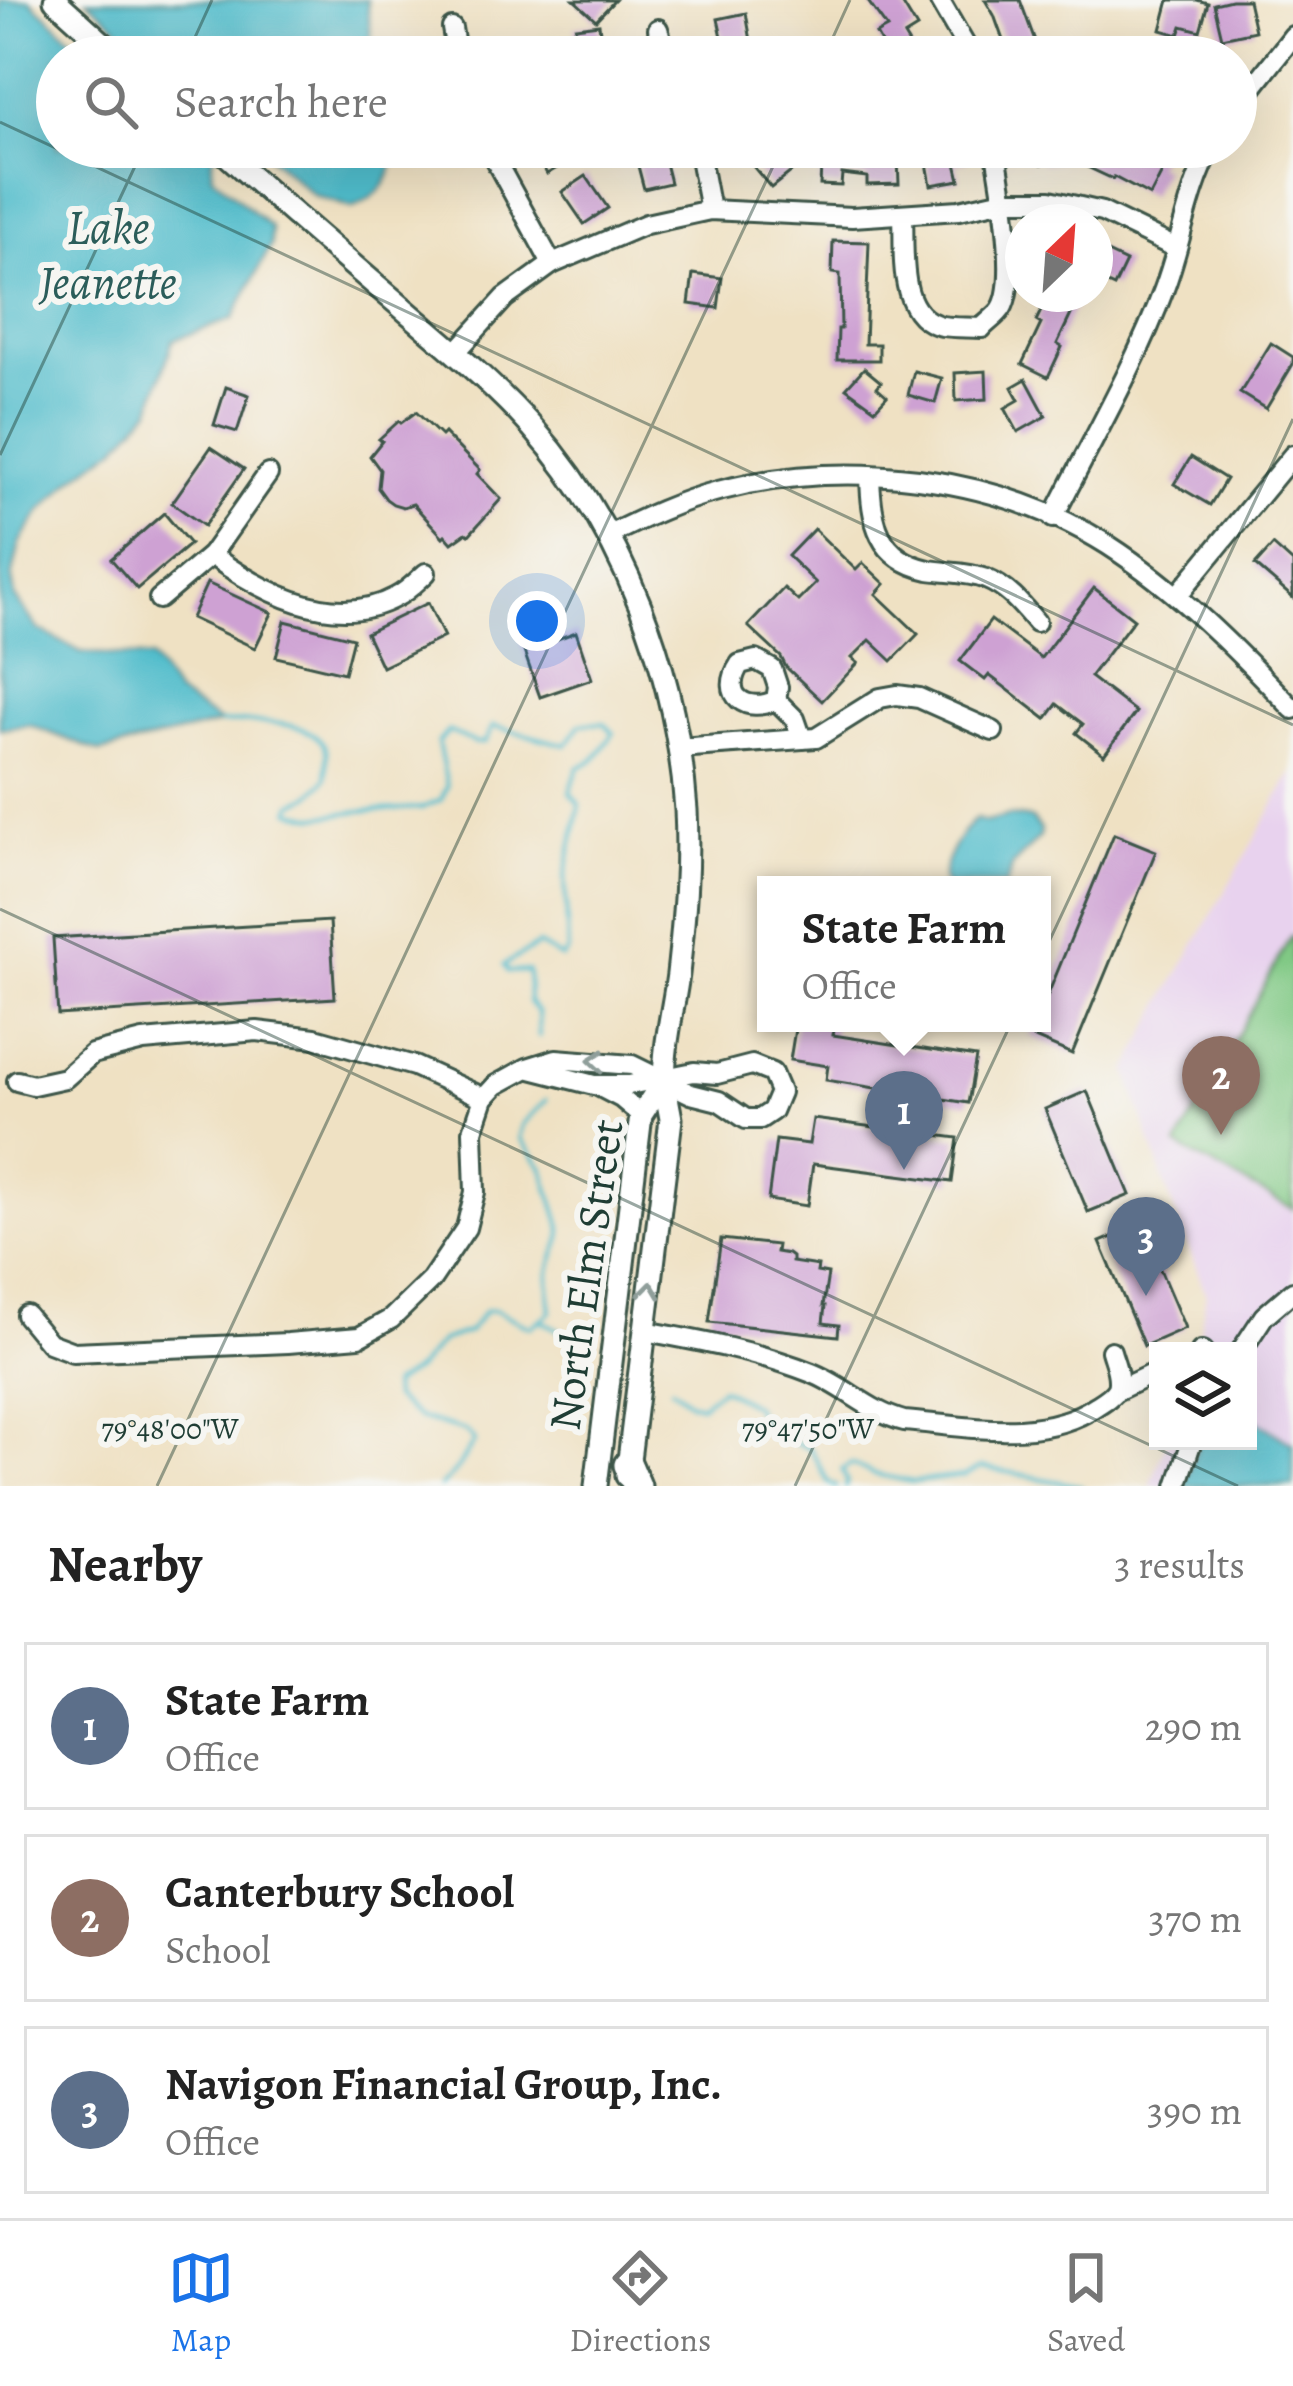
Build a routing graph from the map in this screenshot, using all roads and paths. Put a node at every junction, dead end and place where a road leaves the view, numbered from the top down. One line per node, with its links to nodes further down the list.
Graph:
1 (55, 0): 5 (main road)
2 (939, 0): 8 (street)
3 (452, 28): 6 (street)
4 (658, 29): 7 (street)
5 (95, 36)
6 (454, 36)
7 (660, 36)
8 (960, 36)
9 (1293, 36): 10 (street)
10 (1257, 82)
11 (242, 168): 21 (main road, North Elm Street)
12 (499, 168): 20 (street)
13 (702, 168): 17 (street)
14 (999, 168): 16 (street)
15 (1202, 168): 19 (street)
16 (1004, 200): 18 (street); 18 (street); 19 (street)
17 (710, 210): 18 (street); 20 (street)
18 (903, 215)
19 (1176, 248): 25 (street)
20 (552, 264): 21 (street)
21 (455, 353): 26 (main road, North Elm Street)
22 (1293, 455): 29 (street)
23 (268, 474): 27 (street)
24 (870, 476): 25 (street); 26 (street); 31 (street)
25 (1053, 518): 29 (street)
26 (607, 536): 36 (main road, North Elm Street)
27 (211, 555): 28 (street); 30 (street)
28 (426, 573)
29 (1177, 596): 33 (street)
30 (159, 598)
31 (1036, 622)
32 (776, 700): 35 (street)
33 (1293, 709)
34 (992, 731): 35 (street)
35 (802, 739): 36 (street)
36 (679, 748): 38 (main road, North Elm Street)
37 (527, 1068): 38 (street, one-way to 37); 40 (street); 41 (street)
38 (664, 1079): 38 (street); 40 (street); 42 (main road, North Elm Street); 45 (main road, North Elm Street, one-way to 38)
39 (17, 1081): 41 (street)
40 (594, 1084): 42 (street)
41 (484, 1098): 44 (street)
42 (641, 1115): 52 (main road, North Elm Street)
43 (1293, 1292): 46 (street)
44 (26, 1315)
45 (645, 1331): 49 (street); 51 (main road, North Elm Street)
46 (1247, 1342)
47 (1111, 1351): 49 (street)
48 (1149, 1375): 49 (street)
49 (1116, 1391)
50 (1189, 1450): 53 (street)
51 (631, 1479)
52 (596, 1486)
53 (1177, 1486)

